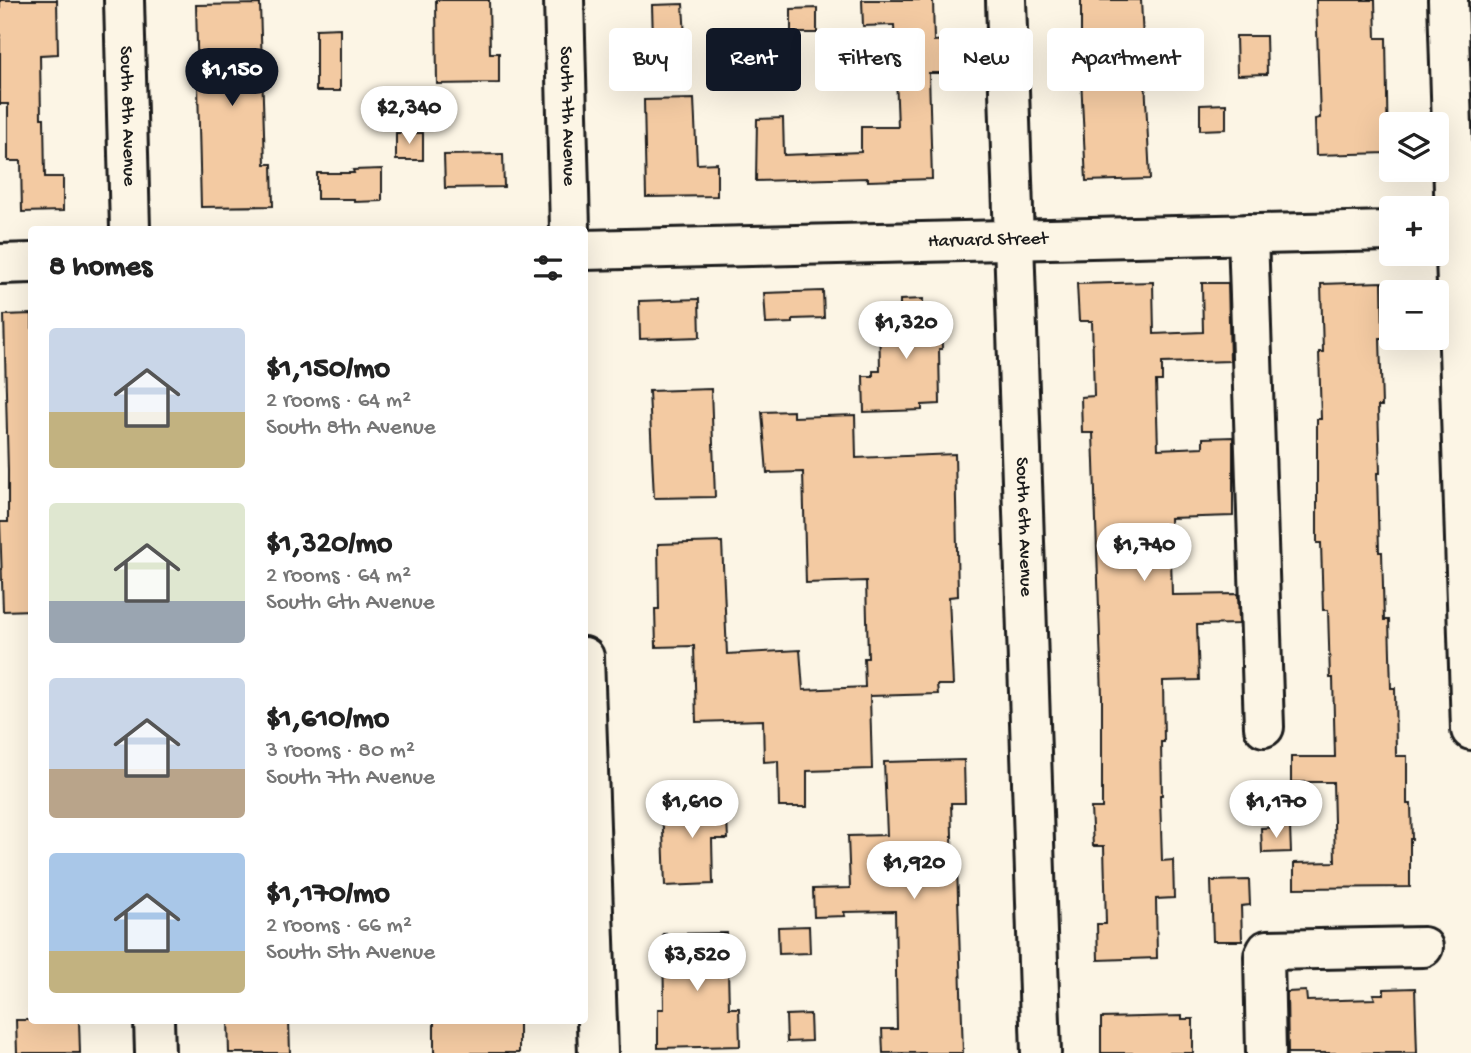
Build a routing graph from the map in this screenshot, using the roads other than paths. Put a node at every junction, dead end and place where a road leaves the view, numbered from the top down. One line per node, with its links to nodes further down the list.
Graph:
1 (124, 0): 5 (street, South 8th Avenue)
2 (564, 0): 6 (street, South 7th Avenue)
3 (1006, 0): 10 (street, South 6th Avenue)
4 (1448, 0): 7 (street)
5 (130, 226)
6 (570, 226)
7 (1454, 229): 15 (street)
8 (1379, 231): 9 (street, Harvard Street)
9 (1248, 234): 10 (street, Harvard Street); 14 (street)
10 (1013, 240): 11 (street, Harvard Street); 21 (street, South 6th Avenue)
11 (588, 250)
12 (28, 263): 13 (street)
13 (0, 264)
14 (1264, 727)
15 (1471, 730)
16 (588, 770): 20 (street)
17 (1423, 947): 22 (street)
18 (154, 1024): 19 (street)
19 (155, 1053)
20 (598, 1053)
21 (1041, 1053)
22 (1266, 1053)

